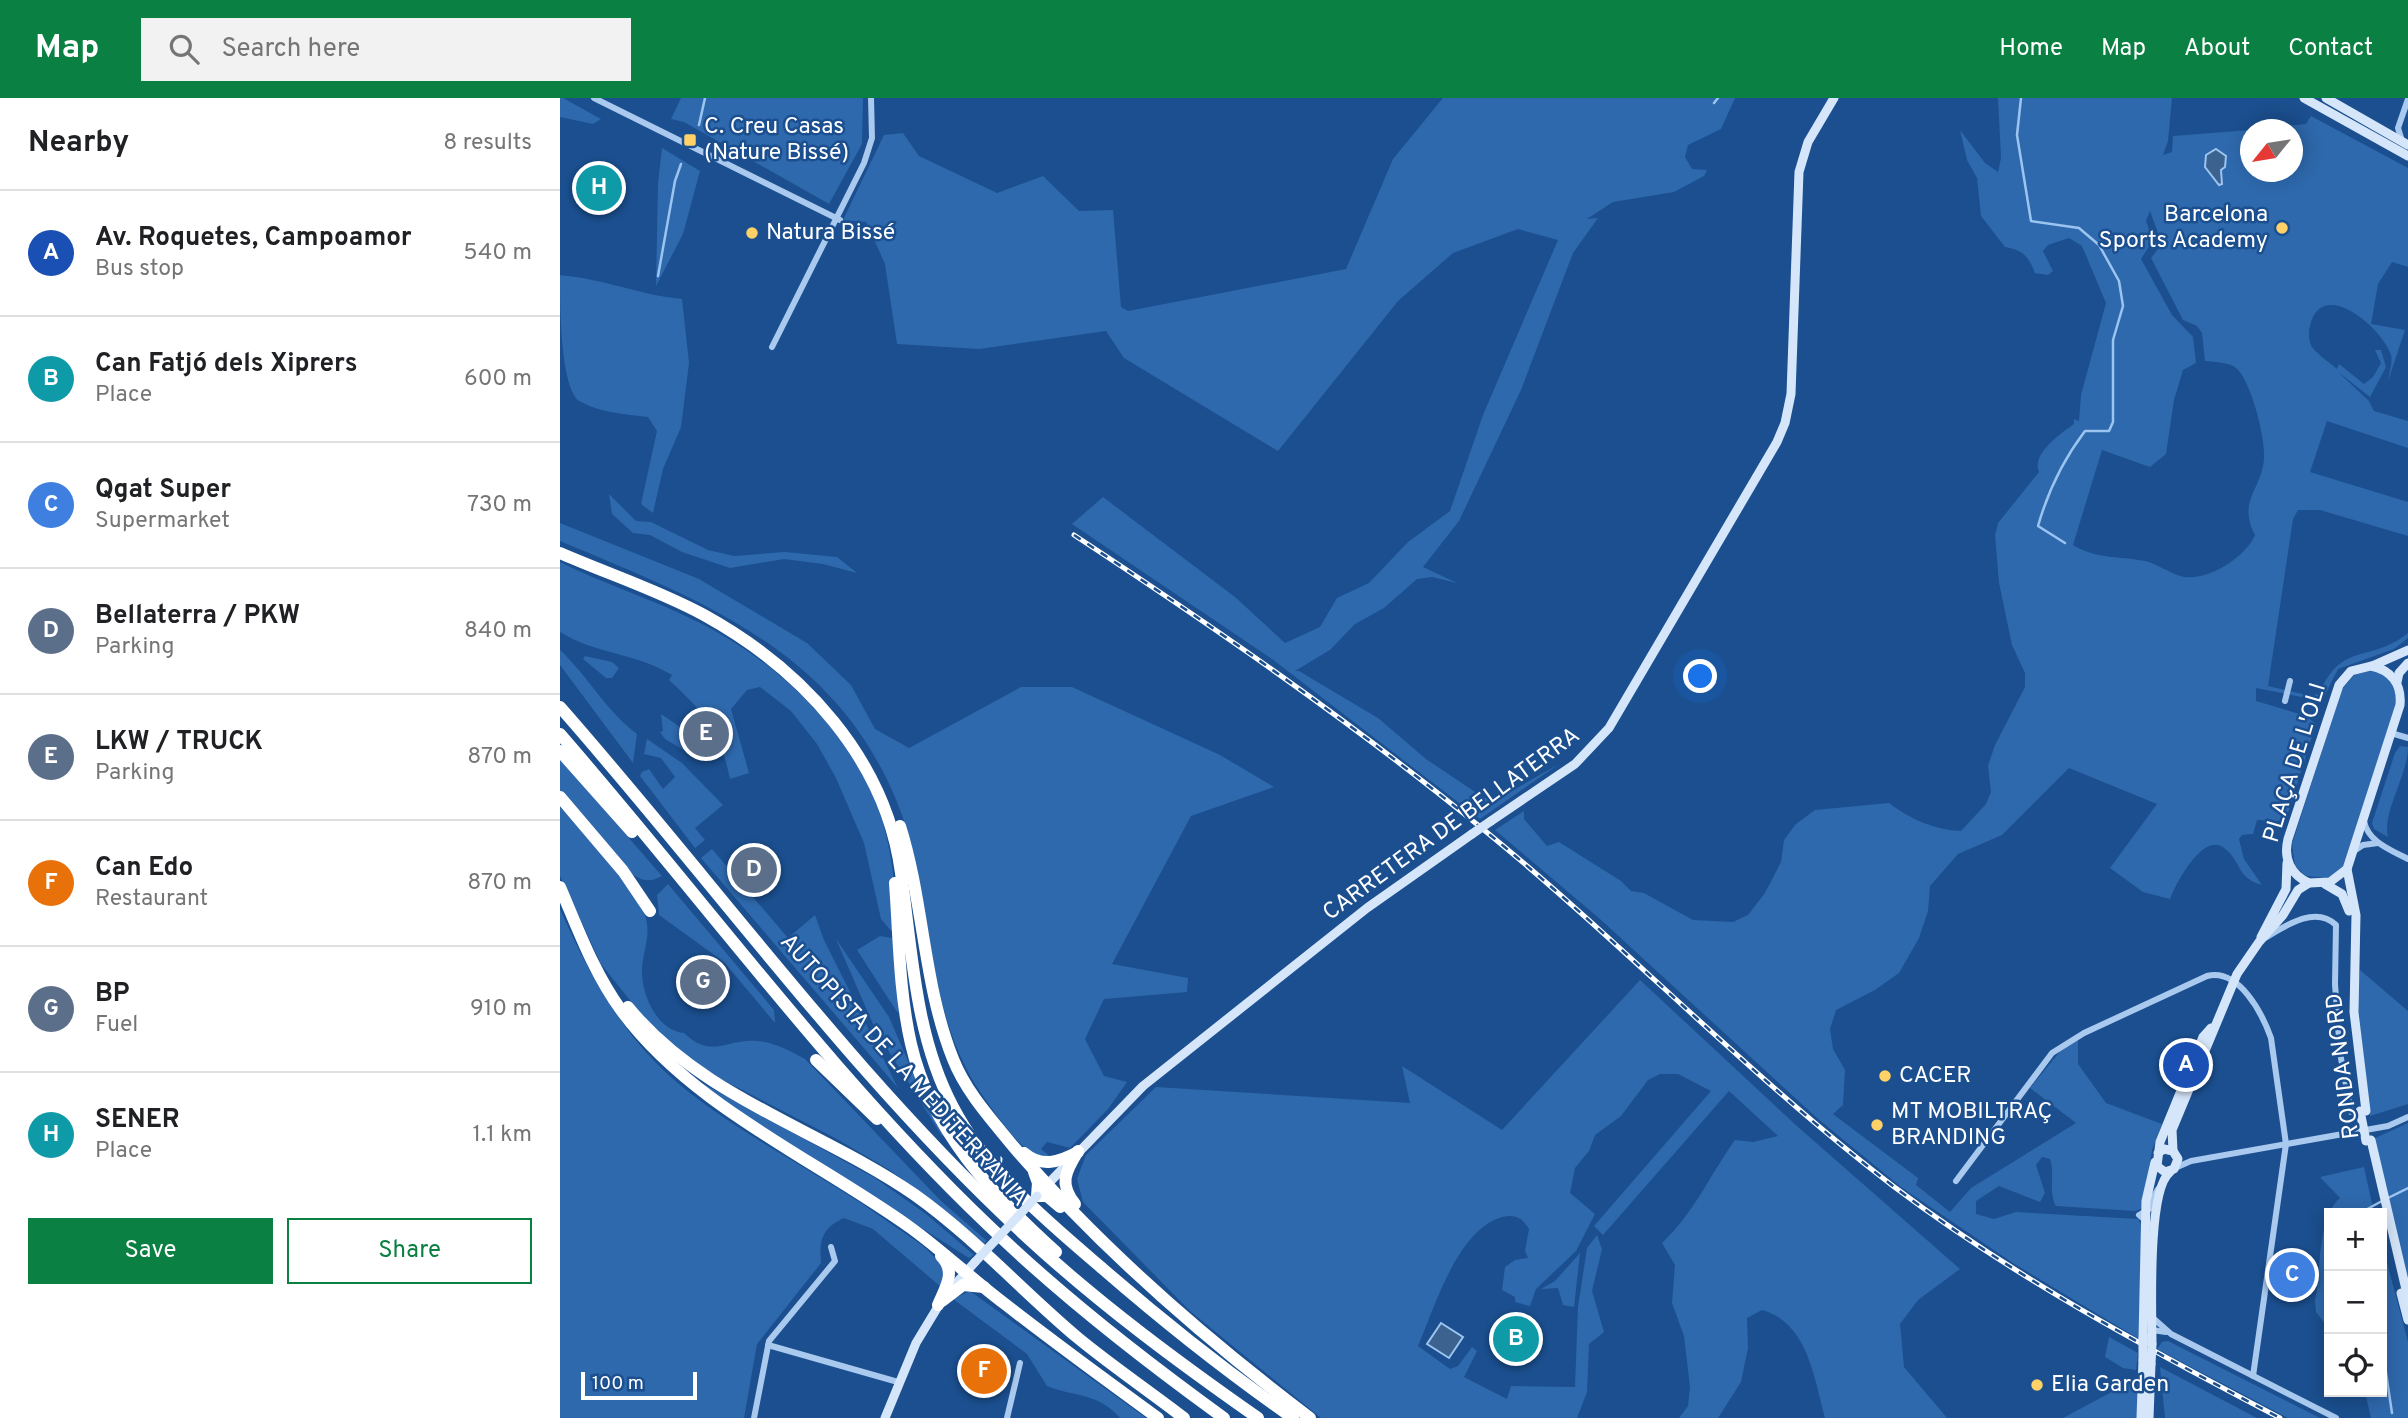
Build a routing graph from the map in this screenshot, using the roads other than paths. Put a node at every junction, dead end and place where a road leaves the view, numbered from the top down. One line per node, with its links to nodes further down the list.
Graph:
1 (594, 98): 9 (street)
2 (872, 98): 9 (street)
3 (1834, 98): 47 (street, CARRETERA DE BELLATERRA, bridge)
4 (2304, 98): 8 (street)
5 (2326, 98): 7 (street)
6 (2408, 99): 7 (street)
7 (2405, 143)
8 (2408, 156)
9 (838, 220): 10 (street)
10 (772, 346)
11 (560, 553): 17 (highway)
12 (2408, 650): 14 (street, PLAÇA DE L'OLI)
13 (2408, 663): 16 (street)
14 (2371, 666): 16 (street); 29 (street, PLAÇA DE L'OLI)
15 (2290, 681): 18 (street)
16 (2397, 682): 20 (street)
17 (813, 697): 23 (highway); 44 (highway)
18 (2285, 701)
19 (560, 707): 75 (highway, AUTOPISTA DE LA MEDITERRÀNIA)
20 (2391, 733): 22 (street); 26 (street)
21 (560, 734): 38 (highway, AUTOPISTA DE LA MEDITERRÀNIA)
22 (2408, 738)
23 (849, 741): 75 (highway); 87 (highway)
24 (560, 751): 38 (highway)
25 (560, 796): 35 (highway)
26 (2364, 818): 27 (street); 28 (street)
27 (2378, 843): 28 (street); 30 (street)
28 (2353, 852): 31 (street)
29 (2287, 859): 32 (street, PLAÇA DE L'OLI); 37 (street)
30 (2408, 859)
31 (2347, 869): 33 (street); 42 (street, RONDA NORD)
32 (2309, 883): 33 (street); 37 (street)
33 (2323, 884): 42 (street, RONDA NORD)
34 (560, 887): 36 (highway)
35 (650, 911)
36 (575, 921): 59 (highway); 84 (highway)
37 (2259, 942): 39 (street); 42 (street)
38 (749, 962): 50 (highway, AUTOPISTA DE LA MEDITERRÀNIA)
39 (2233, 982): 40 (street); 45 (street); 52 (street)
40 (2214, 1024): 46 (street); 48 (street)
41 (817, 1060): 50 (highway)
42 (2359, 1111): 56 (street, RONDA NORD)
43 (2408, 1117): 45 (street)
44 (1009, 1141): 47 (highway); 49 (highway)
45 (2286, 1144): 51 (street); 78 (street)
46 (2173, 1151): 48 (street); 51 (street)
47 (1078, 1152): 53 (street, CARRETERA DE BELLATERRA); 61 (highway)
48 (2157, 1156): 51 (street); 57 (street)
49 (1030, 1166): 53 (highway); 55 (highway)
50 (930, 1167): 85 (highway, AUTOPISTA DE LA MEDITERRÀNIA)
51 (2172, 1170): 54 (street)
52 (1956, 1181)
53 (1048, 1184): 55 (street, CARRETERA DE BELLATERRA); 61 (highway)
54 (2158, 1189): 57 (street); 65 (street)
55 (1037, 1196): 63 (street, CARRETERA DE BELLATERRA, bridge); 64 (highway)
56 (2382, 1208)
57 (2146, 1216): 65 (street); 73 (street)
58 (2387, 1228): 67 (street, RONDA NORD)
59 (913, 1230): 63 (highway); 68 (highway)
60 (2387, 1232): 70 (street, RONDA NORD)
61 (1105, 1243): 64 (highway)
62 (831, 1247): 74 (street)
63 (971, 1267): 66 (highway); 68 (street, CARRETERA DE BELLATERRA)
64 (1134, 1270): 88 (highway)
65 (2152, 1270): 69 (street)
66 (988, 1290): 68 (highway); 83 (highway)
67 (2408, 1298)
68 (940, 1303): 79 (street, CARRETERA DE BELLATERRA)
69 (2152, 1316): 71 (street); 72 (street)
70 (2408, 1320)
71 (2152, 1330): 72 (street); 73 (street)
72 (2171, 1334): 78 (street)
73 (2147, 1341): 77 (street, bridge)
74 (768, 1345): 79 (street); 80 (street)
75 (1161, 1350): 86 (highway, AUTOPISTA DE LA MEDITERRÀNIA)
76 (1020, 1363): 82 (street)
77 (2147, 1363): 89 (street); 89 (street)
78 (2253, 1376): 90 (street)
79 (898, 1382): 81 (street, CARRETERA DE BELLATERRA)
80 (754, 1418)
81 (885, 1418)
82 (1007, 1418)
83 (1158, 1418)
84 (1184, 1418)
85 (1224, 1418)
86 (1258, 1418)
87 (1293, 1418)
88 (1310, 1418)
89 (2145, 1418)
90 (2336, 1418)

